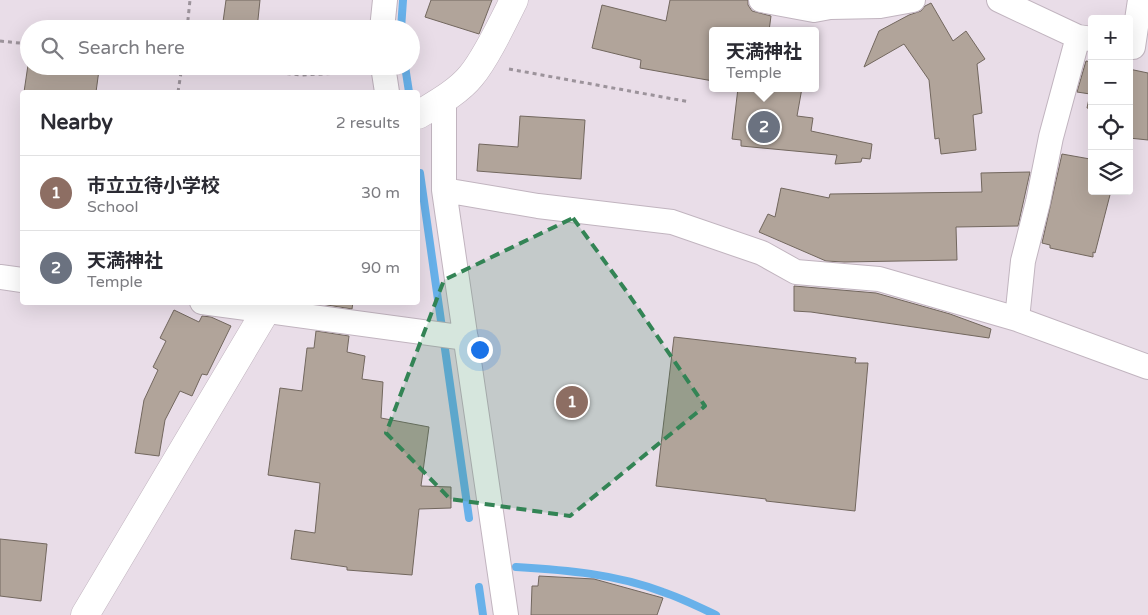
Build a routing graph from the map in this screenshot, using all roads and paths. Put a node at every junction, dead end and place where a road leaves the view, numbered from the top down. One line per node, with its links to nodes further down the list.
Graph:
1 (190, 0): 9 (path)
2 (385, 0): 10 (street)
3 (514, 0): 15 (street)
4 (761, 0): 8 (street)
5 (913, 0): 8 (street)
6 (999, 0): 11 (street)
7 (1140, 0): 14 (street)
8 (831, 4)
9 (188, 20)
10 (383, 20)
11 (1085, 38): 28 (street)
12 (0, 41): 13 (path)
13 (20, 43)
14 (1137, 47)
15 (479, 64): 20 (street); 21 (path)
16 (181, 75): 19 (path)
17 (302, 75): 18 (path)
18 (384, 76)
19 (178, 90)
20 (444, 98): 22 (street); 23 (street)
21 (690, 102)
22 (420, 114)
23 (444, 190): 28 (street); 29 (street)
24 (0, 277): 25 (street)
25 (20, 280)
26 (252, 305): 27 (street)
27 (268, 306): 29 (street); 31 (street)
28 (1016, 319): 30 (street)
29 (452, 336): 32 (street)
30 (1148, 367)
31 (85, 615)
32 (506, 615)

